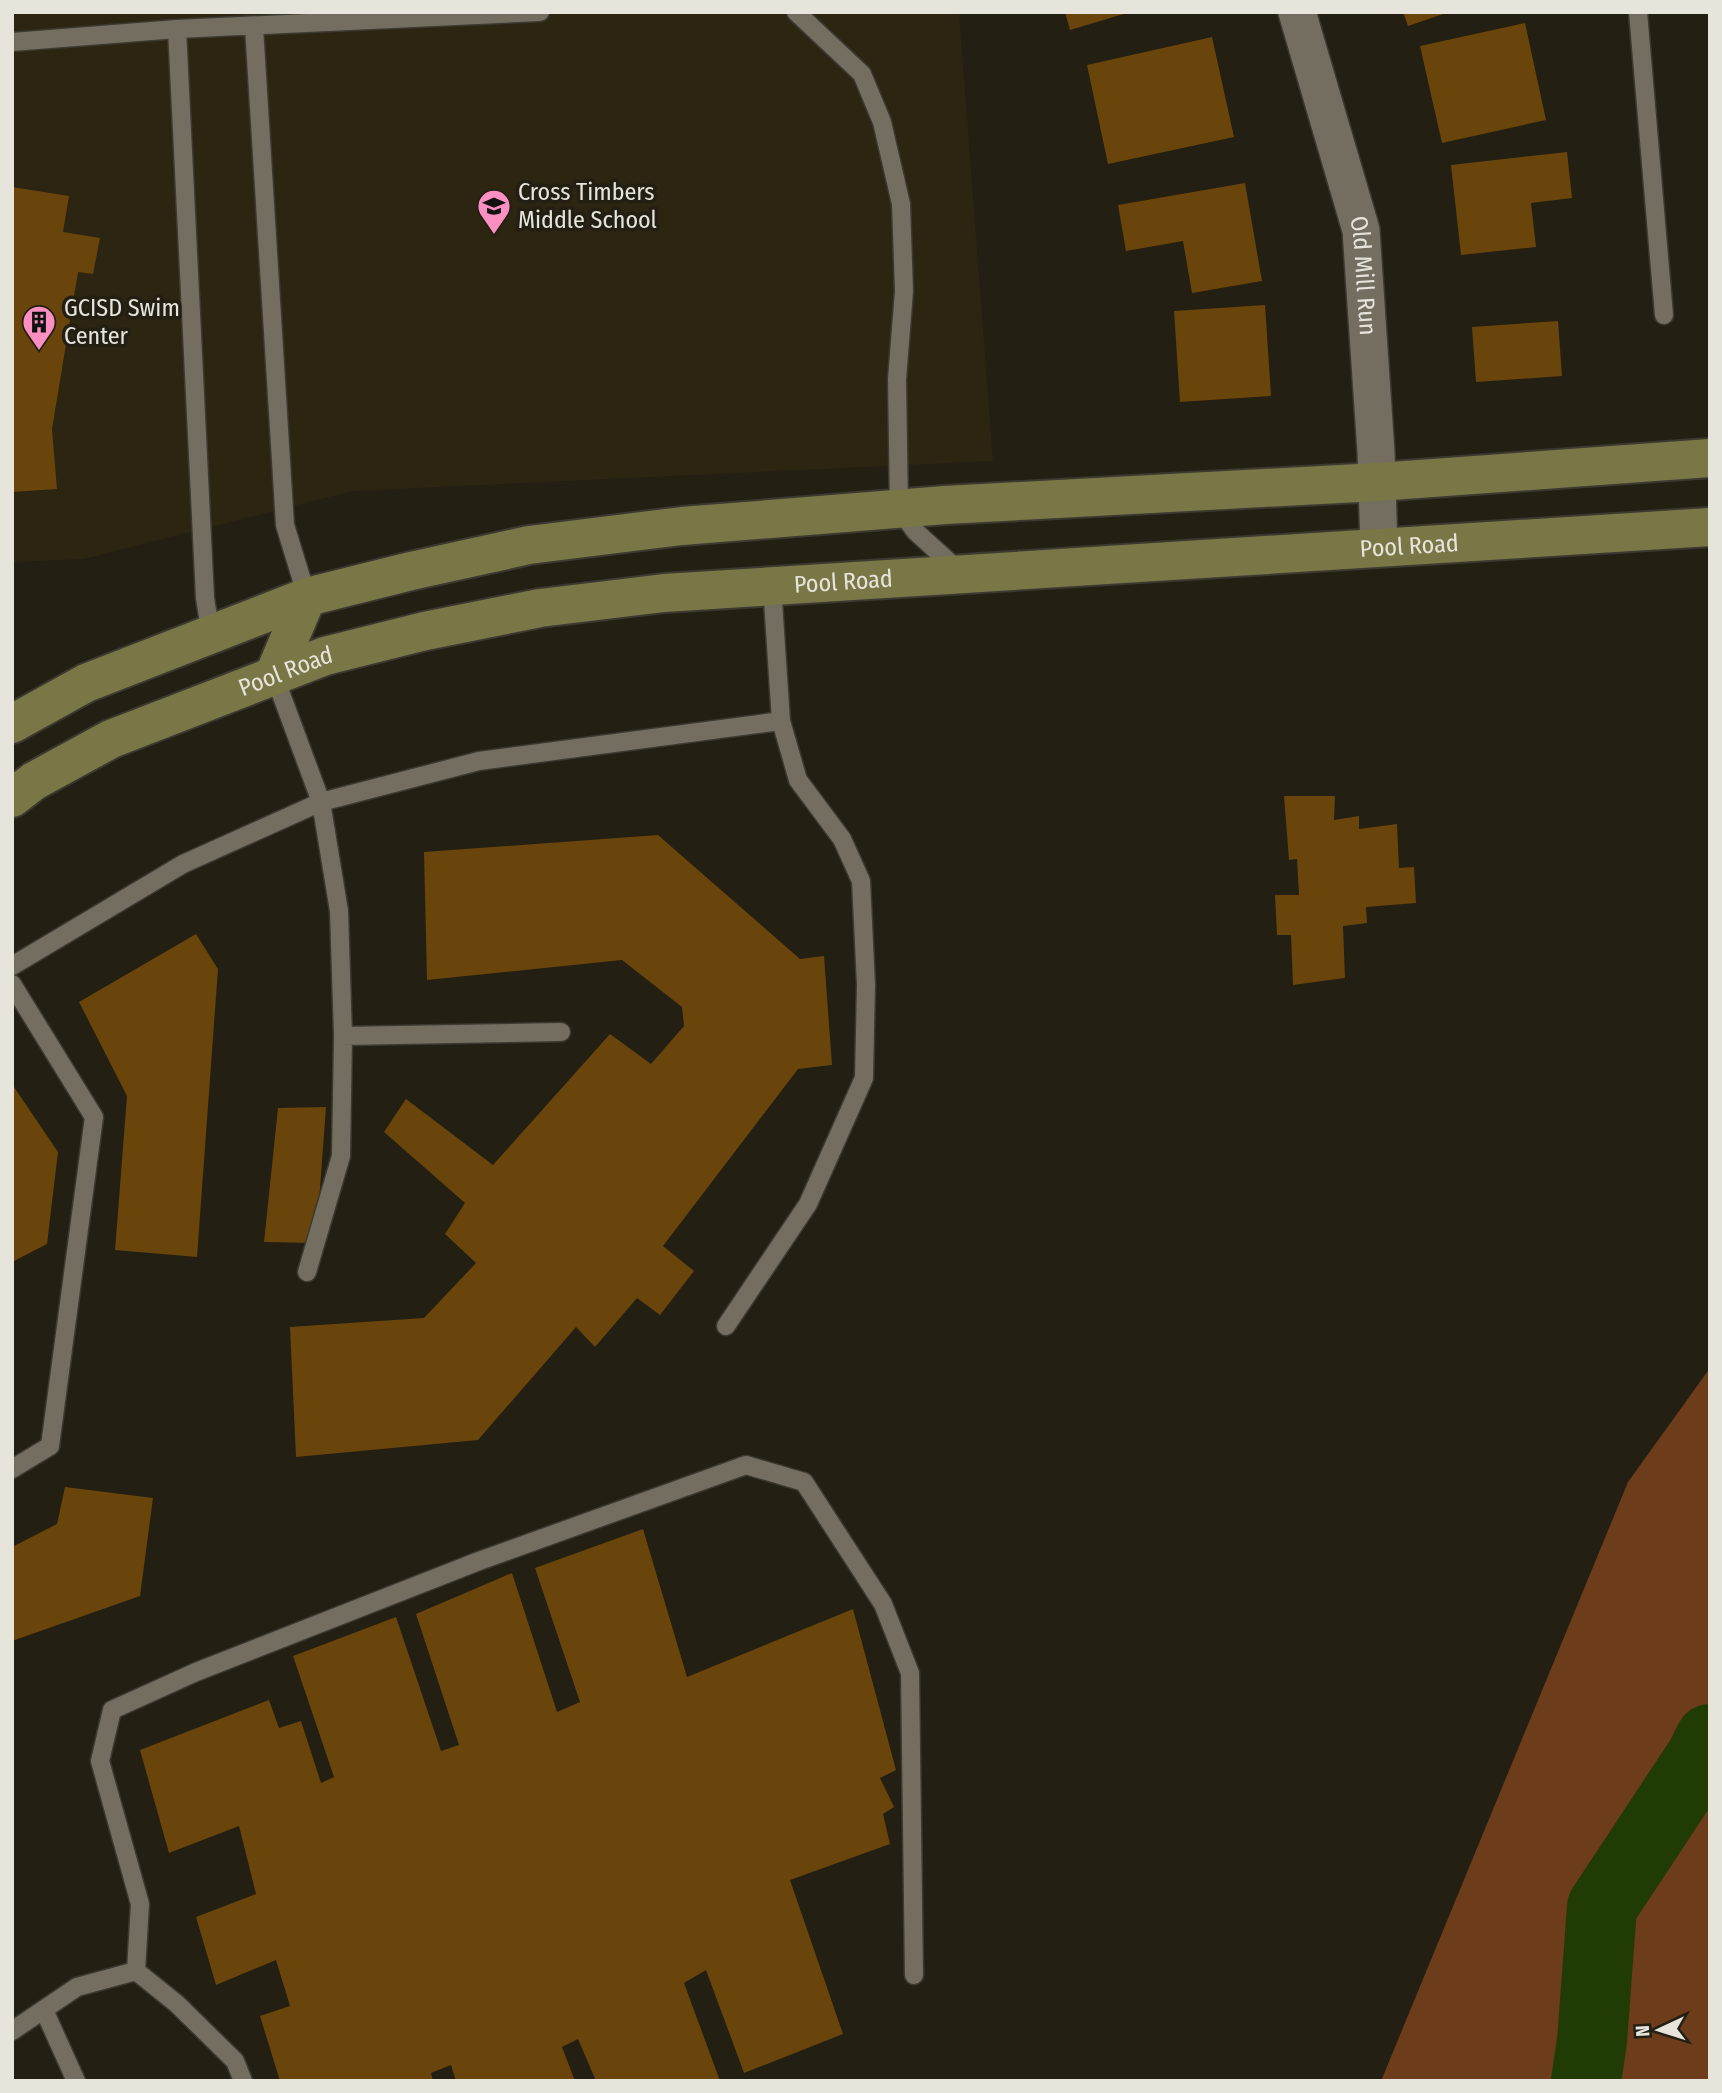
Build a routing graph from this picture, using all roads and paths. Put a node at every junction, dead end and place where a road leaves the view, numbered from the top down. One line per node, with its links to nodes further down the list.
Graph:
1 (540, 12): 5 (lane)
2 (796, 12): 11 (lane)
3 (1297, 12): 10 (street, Old Mill Run)
4 (1638, 12): 8 (lane)
5 (254, 27): 6 (lane); 16 (lane)
6 (177, 29): 7 (lane); 17 (lane)
7 (12, 42)
8 (1664, 315)
9 (1710, 458): 10 (main road)
10 (1377, 482): 11 (main road); 13 (street, Old Mill Run)
11 (900, 509): 14 (lane); 16 (main road)
12 (1710, 527): 13 (main road, Pool Road)
13 (1379, 548): 14 (main road, Pool Road)
14 (961, 574): 15 (main road, Pool Road)
15 (772, 586): 18 (main road, Pool Road); 19 (lane)
16 (307, 597): 17 (main road); 18 (main road)
17 (211, 635): 18 (main road); 20 (main road)
18 (274, 675): 21 (main road, Pool Road); 22 (lane)
19 (781, 721): 22 (lane); 28 (lane)
20 (12, 724)
21 (12, 798)
22 (321, 802): 23 (lane); 26 (lane)
23 (12, 966)
24 (12, 984): 29 (lane)
25 (561, 1032): 26 (lane)
26 (343, 1036): 27 (lane)
27 (307, 1272)
28 (726, 1326)
29 (12, 1469)
30 (136, 1971): 31 (lane); 32 (lane); 35 (lane)
31 (914, 1975)
32 (44, 2010): 33 (lane); 34 (lane)
33 (12, 2031)
34 (76, 2081)
35 (243, 2081)

